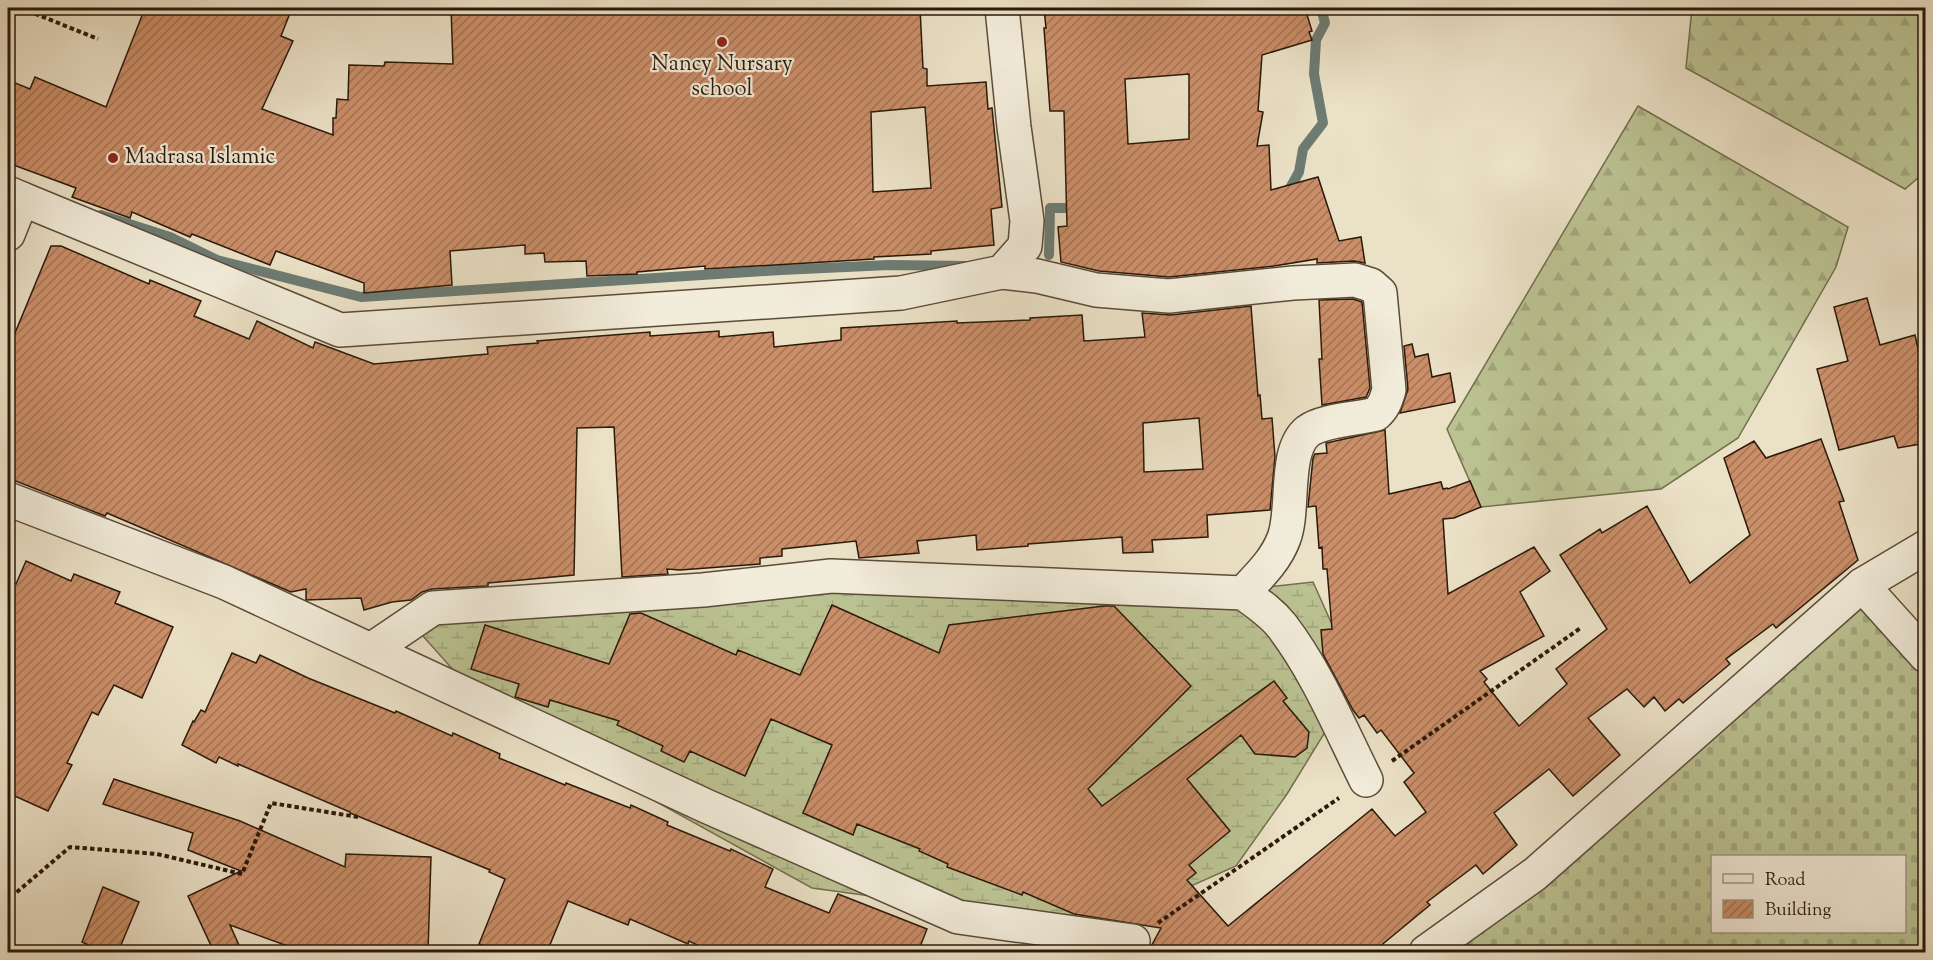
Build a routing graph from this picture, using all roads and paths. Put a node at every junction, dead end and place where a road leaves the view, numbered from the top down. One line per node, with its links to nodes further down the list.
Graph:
1 (21, 8): 3 (path)
2 (1002, 8): 6 (street)
3 (98, 39)
4 (15, 196): 5 (street); 6 (street)
5 (8, 234)
6 (1002, 272): 10 (street)
7 (8, 499): 11 (street)
8 (1926, 547): 9 (street)
9 (1862, 585): 12 (street); 17 (street)
10 (1243, 593): 11 (street); 13 (street)
11 (371, 650): 16 (street)
12 (1926, 656)
13 (1366, 780)
14 (358, 817): 15 (path)
15 (8, 904)
16 (1133, 941)
17 (1426, 952)

